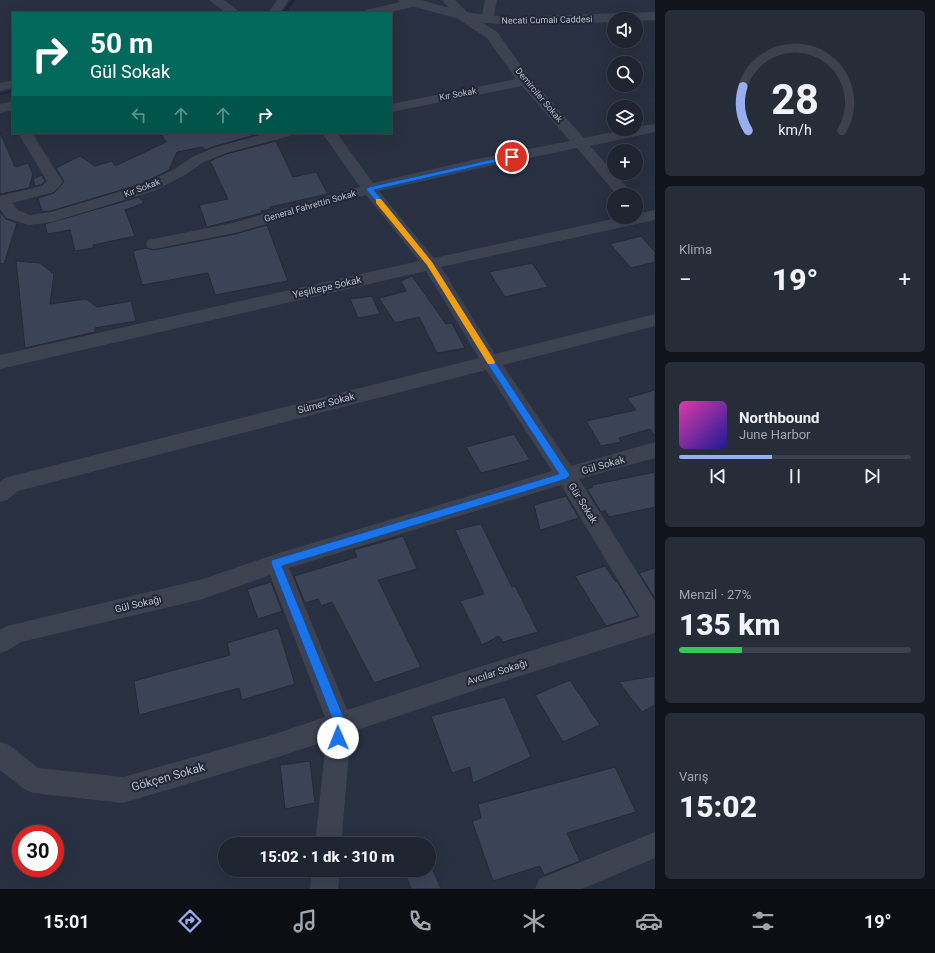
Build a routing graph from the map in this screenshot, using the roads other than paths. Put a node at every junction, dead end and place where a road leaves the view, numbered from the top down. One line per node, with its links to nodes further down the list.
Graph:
1 (216, 0): 8 (street)
2 (283, 0): 9 (street)
3 (377, 0): 10 (street)
4 (439, 0): 12 (street, Necati Cumalı Caddesi)
5 (448, 0): 12 (street, Demirciler Sokak)
6 (491, 0): 14 (street)
7 (408, 2): 11 (street); 12 (street, Necati Cumalı Caddesi)
8 (234, 12)
9 (275, 12)
10 (367, 12)
11 (374, 12)
12 (463, 16): 14 (street, Necati Cumalı Caddesi); 15 (street, Demirciler Sokak)
13 (655, 16): 14 (street, Necati Cumalı Caddesi)
14 (487, 20)
15 (525, 81): 18 (street, Kır Sokak); 23 (street, Demirciler Sokak)
16 (12, 84): 17 (street)
17 (0, 87)
18 (392, 108)
19 (655, 128): 23 (street, General Fahrettin Sokak)
20 (26, 134): 26 (street)
21 (281, 134): 26 (street, Kır Sokak)
22 (330, 134): 25 (street, Gür Sokak)
23 (580, 144): 24 (street, Demirciler Sokak); 25 (street, General Fahrettin Sokak)
24 (620, 188)
25 (369, 189): 28 (street, General Fahrettin Sokak); 29 (street, Gür Sokak)
26 (1, 201)
27 (648, 216): 29 (street, Yeşiltepe Sokak)
28 (154, 244)
29 (430, 264): 31 (street, Gür Sokak); 32 (street, Yeşiltepe Sokak)
30 (655, 320): 31 (street, Sümer Sokak)
31 (490, 361): 34 (street, Gür Sokak); 35 (street, Sümer Sokak)
32 (0, 362)
33 (655, 450): 34 (street, Gül Sokak)
34 (566, 475): 36 (street, Gül Sokak); 37 (street, Gür Sokak)
35 (0, 494)
36 (276, 563): 38 (street, Gül Sokağı); 39 (street)
37 (655, 622): 39 (street, Avcılar Sokağı)
38 (0, 643)
39 (340, 723): 40 (street, Gökçen Sokak); 41 (street)
40 (0, 754)
41 (329, 837)
42 (655, 846): 45 (street)
43 (325, 877): 44 (street)
44 (324, 889)
45 (549, 889)

